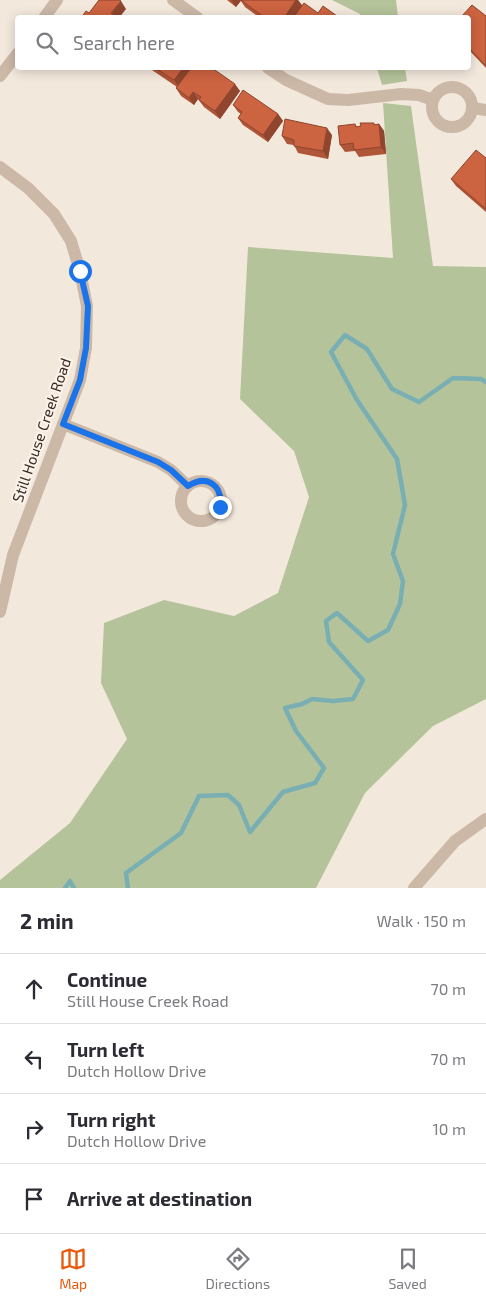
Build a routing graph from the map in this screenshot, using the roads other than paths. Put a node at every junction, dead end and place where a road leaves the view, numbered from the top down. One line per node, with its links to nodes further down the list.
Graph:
1 (57, 0): 3 (street)
2 (173, 0): 4 (street)
3 (46, 15)
4 (194, 15)
5 (15, 57): 7 (street)
6 (271, 70): 8 (street)
7 (0, 76)
8 (433, 100): 9 (street); 9 (street)
9 (481, 110)
10 (0, 167): 11 (street, Still House Creek Road)
11 (63, 424): 12 (street); 13 (street, Still House Creek Road)
12 (188, 486)
13 (0, 612)
14 (486, 819): 15 (street)
15 (414, 888)

